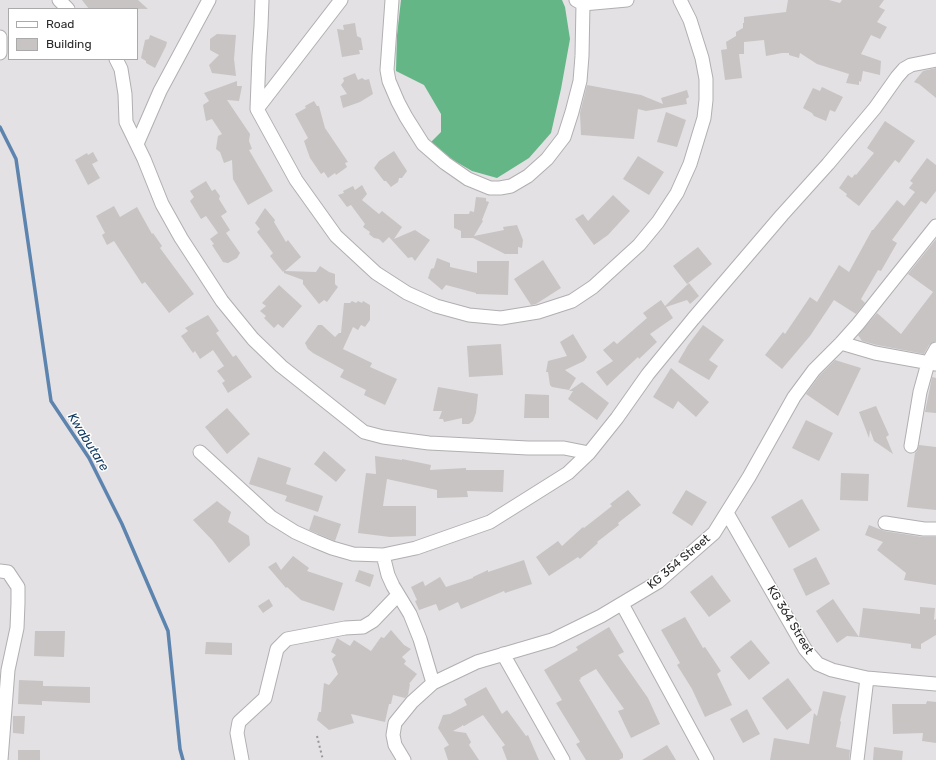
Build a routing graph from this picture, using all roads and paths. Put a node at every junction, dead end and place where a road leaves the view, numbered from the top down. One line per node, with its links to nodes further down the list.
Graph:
1 (59, 0): 9 (street)
2 (209, 0): 15 (street)
3 (262, 0): 14 (street)
4 (341, 0): 14 (street)
5 (392, 0): 8 (street)
6 (627, 0): 8 (street)
7 (680, 0): 14 (street)
8 (579, 2)
9 (67, 8)
10 (0, 37): 11 (street)
11 (0, 53)
12 (116, 60): 15 (street)
13 (936, 60): 22 (street)
14 (257, 109)
15 (137, 144): 22 (street)
16 (936, 226): 17 (street, KG 354 Street)
17 (841, 343): 19 (street); 23 (street, KG 354 Street)
18 (936, 349): 19 (street)
19 (932, 363): 20 (street)
20 (911, 446)
21 (200, 452): 26 (street)
22 (589, 453): 26 (street)
23 (727, 513): 29 (street, KG 354 Street); 31 (street, KG 364 Street)
24 (884, 523): 25 (street)
25 (936, 529)
26 (383, 555): 28 (street)
27 (0, 571): 35 (street)
28 (398, 595): 32 (street); 36 (street)
29 (622, 604): 30 (street, KG 354 Street); 40 (street)
30 (503, 654): 32 (street, KG 354 Street); 39 (street)
31 (867, 678): 33 (street, KG 364 Street); 41 (street)
32 (433, 683): 38 (street, KG 354 Street)
33 (936, 684)
34 (316, 736): 37 (path)
35 (1, 760)
36 (242, 760)
37 (323, 760)
38 (404, 760)
39 (563, 760)
40 (707, 760)
41 (857, 760)

